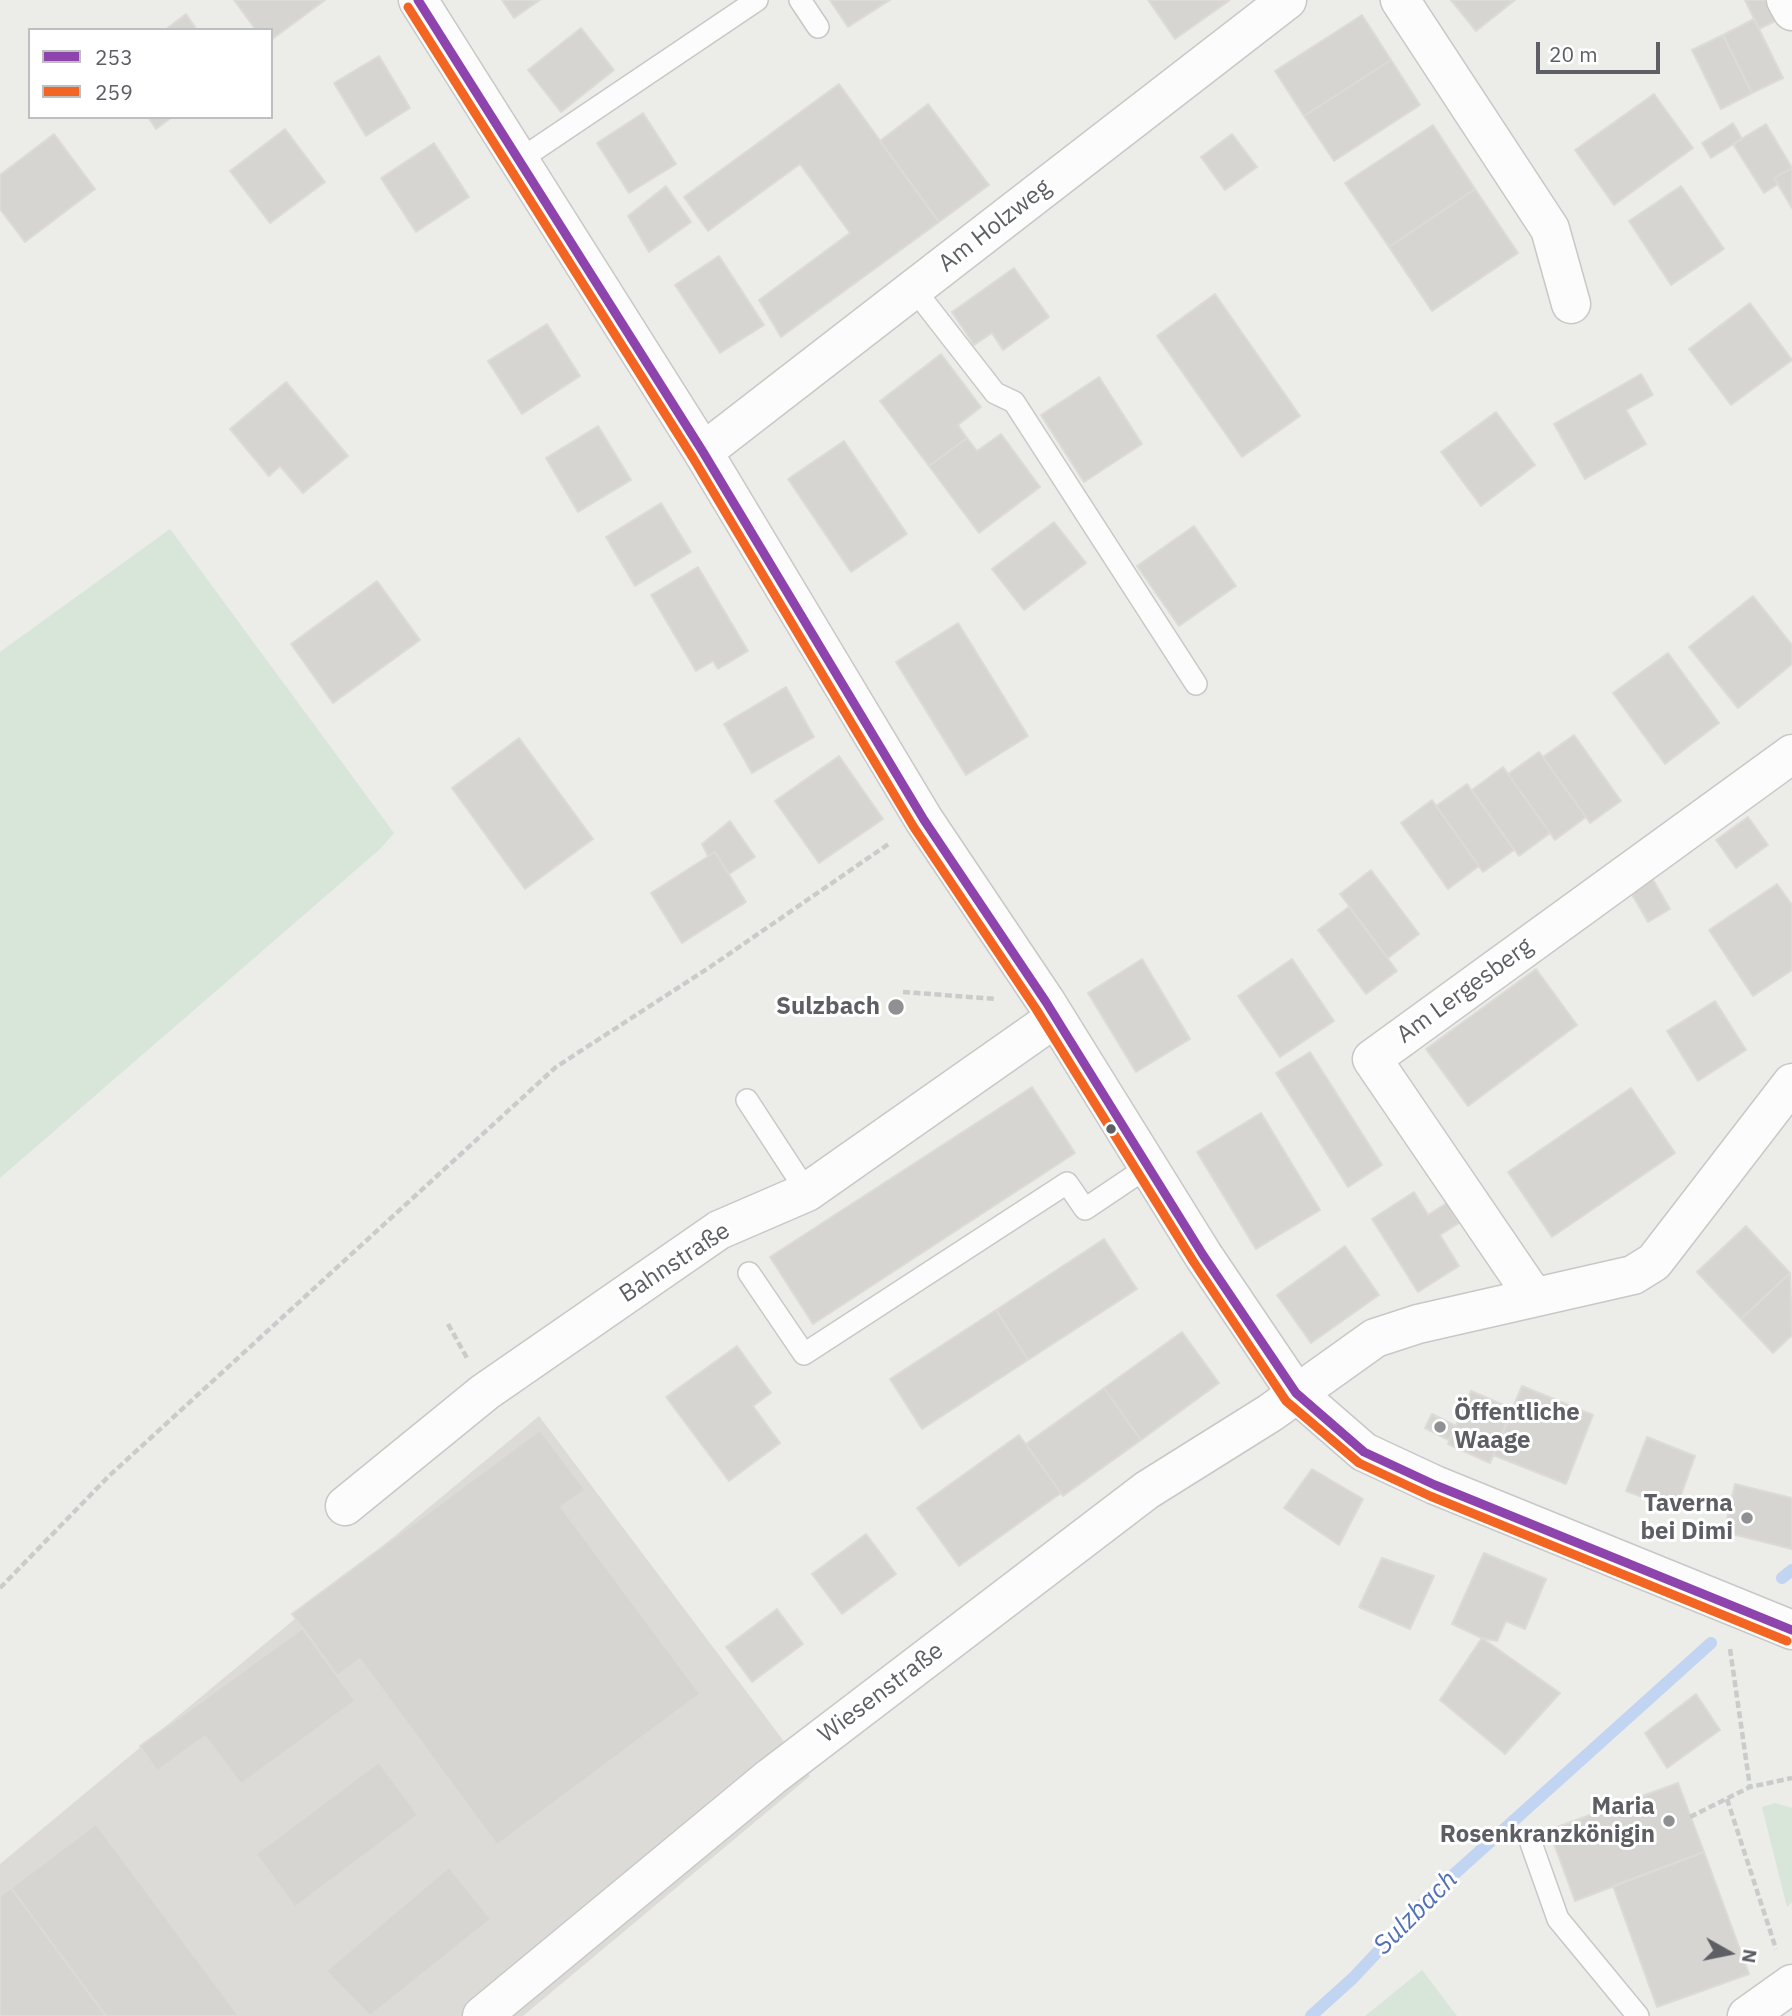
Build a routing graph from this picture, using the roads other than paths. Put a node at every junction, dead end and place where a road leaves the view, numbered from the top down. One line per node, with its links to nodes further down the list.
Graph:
1 (418, 0): 9 (street)
2 (757, 0): 9 (lane)
3 (800, 0): 8 (lane)
4 (1287, 0): 10 (street, Am Holzweg)
5 (1400, 0): 11 (street)
6 (1786, 0): 7 (street)
7 (1792, 11)
8 (818, 27)
9 (518, 161): 12 (street)
10 (914, 289): 12 (street, Am Holzweg); 13 (lane)
11 (1571, 304)
12 (703, 452): 15 (street)
13 (1196, 684)
14 (1792, 754): 21 (street, Am Lergesberg)
15 (1051, 1010): 18 (street); 19 (street, Bahnstraße)
16 (1792, 1083): 21 (street)
17 (747, 1100): 19 (lane)
18 (1149, 1166): 20 (lane); 22 (street)
19 (807, 1192): 23 (street, Bahnstraße)
20 (749, 1273)
21 (1534, 1297): 22 (street)
22 (1296, 1392): 24 (street); 27 (street, Wiesenstraße)
23 (345, 1506)
24 (1792, 1630)
25 (1531, 1843): 28 (lane)
26 (1790, 1985): 29 (street)
27 (482, 2016)
28 (1638, 2016)
29 (1747, 2016)

